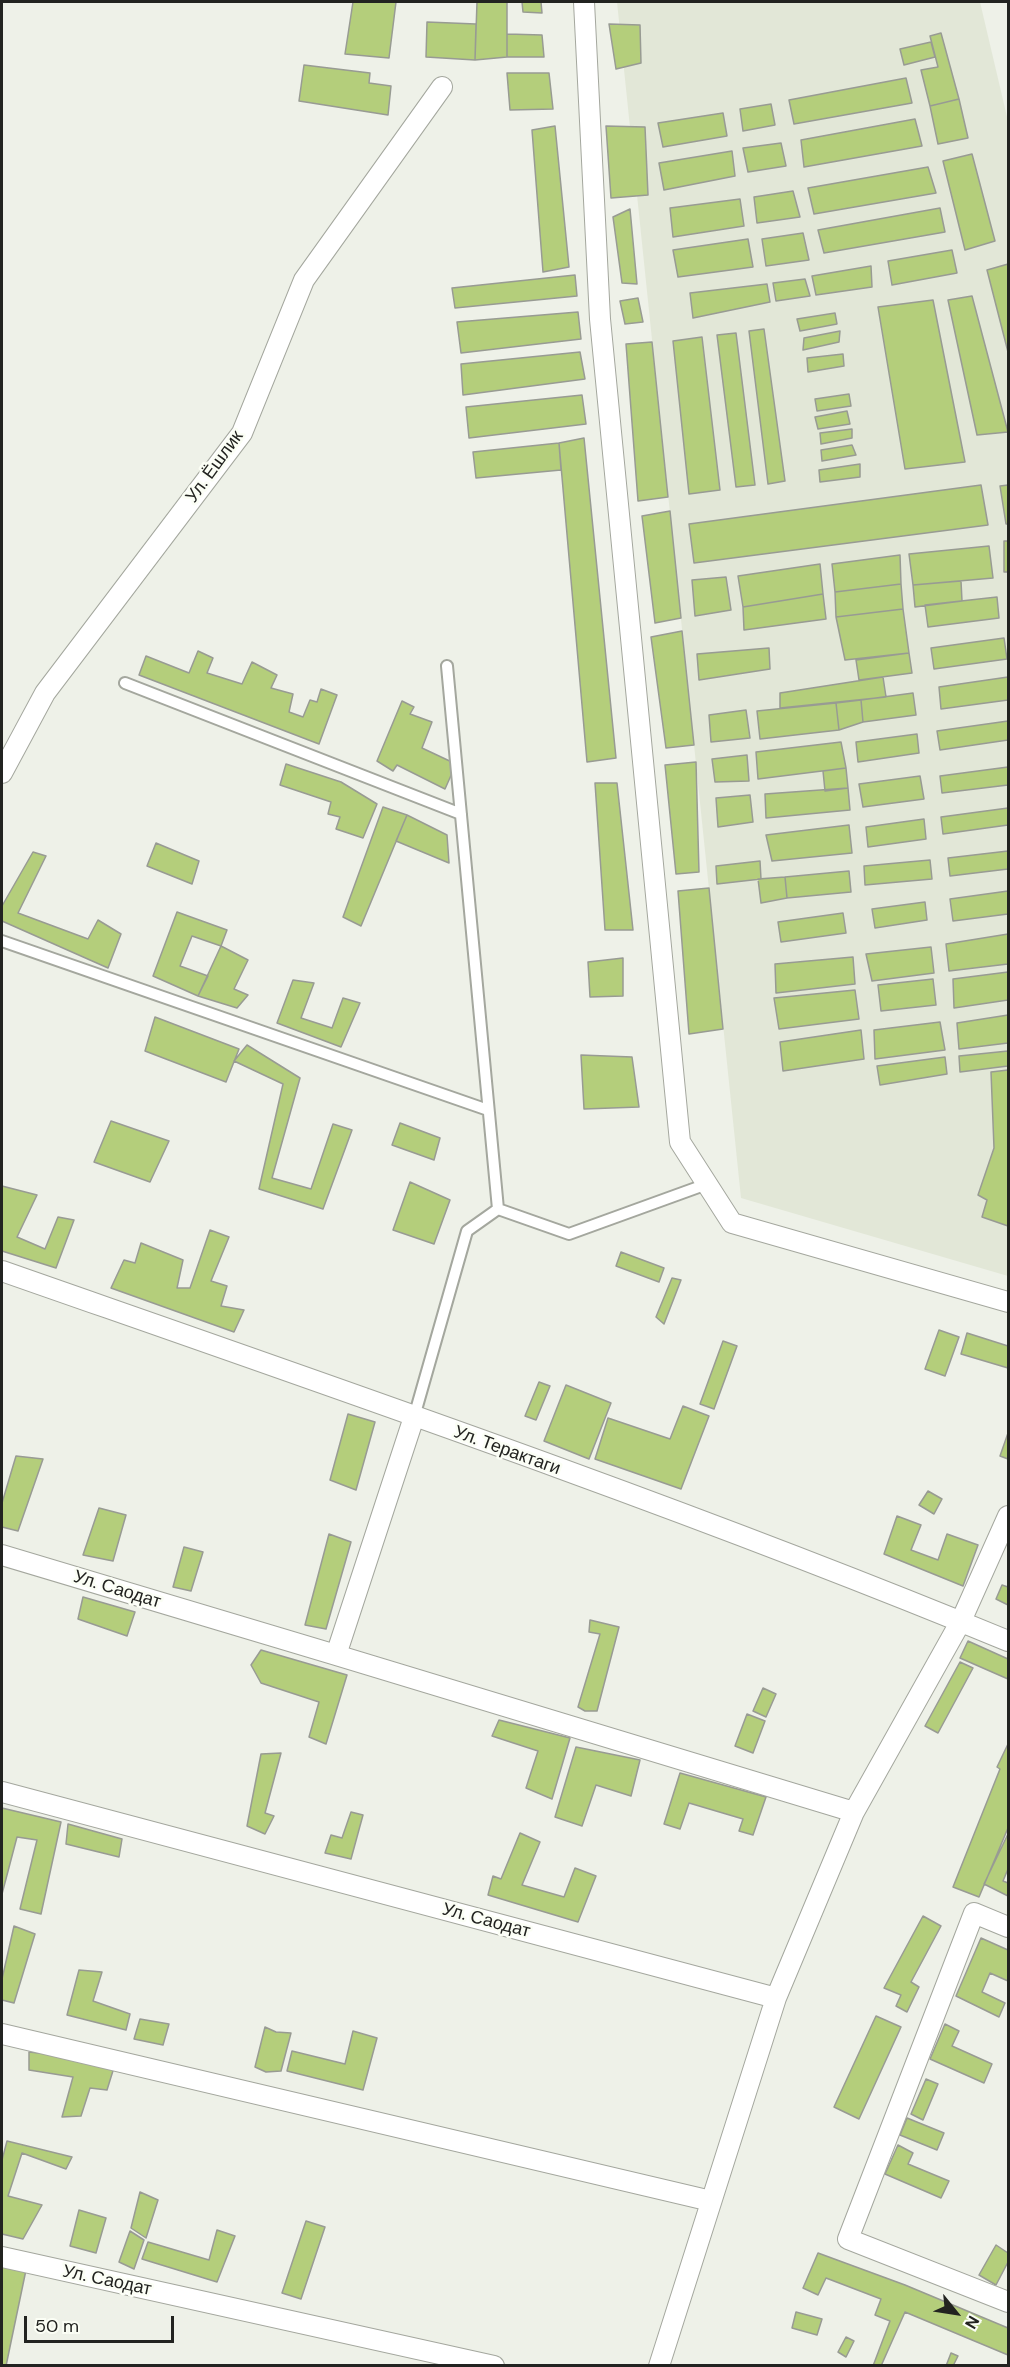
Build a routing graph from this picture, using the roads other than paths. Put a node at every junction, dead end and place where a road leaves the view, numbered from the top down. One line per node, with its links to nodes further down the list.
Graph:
1 (584, 2): 9 (street)
2 (442, 87): 5 (street, Ул. Ёшлик)
3 (447, 666): 6 (lane)
4 (125, 683): 6 (lane)
5 (2, 773)
6 (461, 814): 8 (lane)
7 (2, 941): 8 (lane)
8 (488, 1110): 10 (lane)
9 (707, 1184): 10 (lane); 12 (street)
10 (498, 1209): 13 (lane)
11 (2, 1271): 13 (street, Ул. Терактаги)
12 (1008, 1302)
13 (414, 1417): 16 (street, Ул. Терактаги); 18 (street)
14 (1008, 1516): 16 (street)
15 (2, 1555): 18 (street, Ул. Саодат)
16 (961, 1621): 17 (street, Ул. Терактаги); 20 (street)
17 (1008, 1641)
18 (336, 1655): 20 (street, Ул. Саодат)
19 (2, 1792): 22 (street, Ул. Саодат)
20 (854, 1812): 22 (street)
21 (1008, 1926): 26 (street)
22 (776, 1998): 24 (street)
23 (2, 2034): 24 (street)
24 (711, 2201): 28 (street)
25 (2, 2258): 27 (street, Ул. Саодат)
26 (1008, 2302)
27 (494, 2366)
28 (659, 2366)

